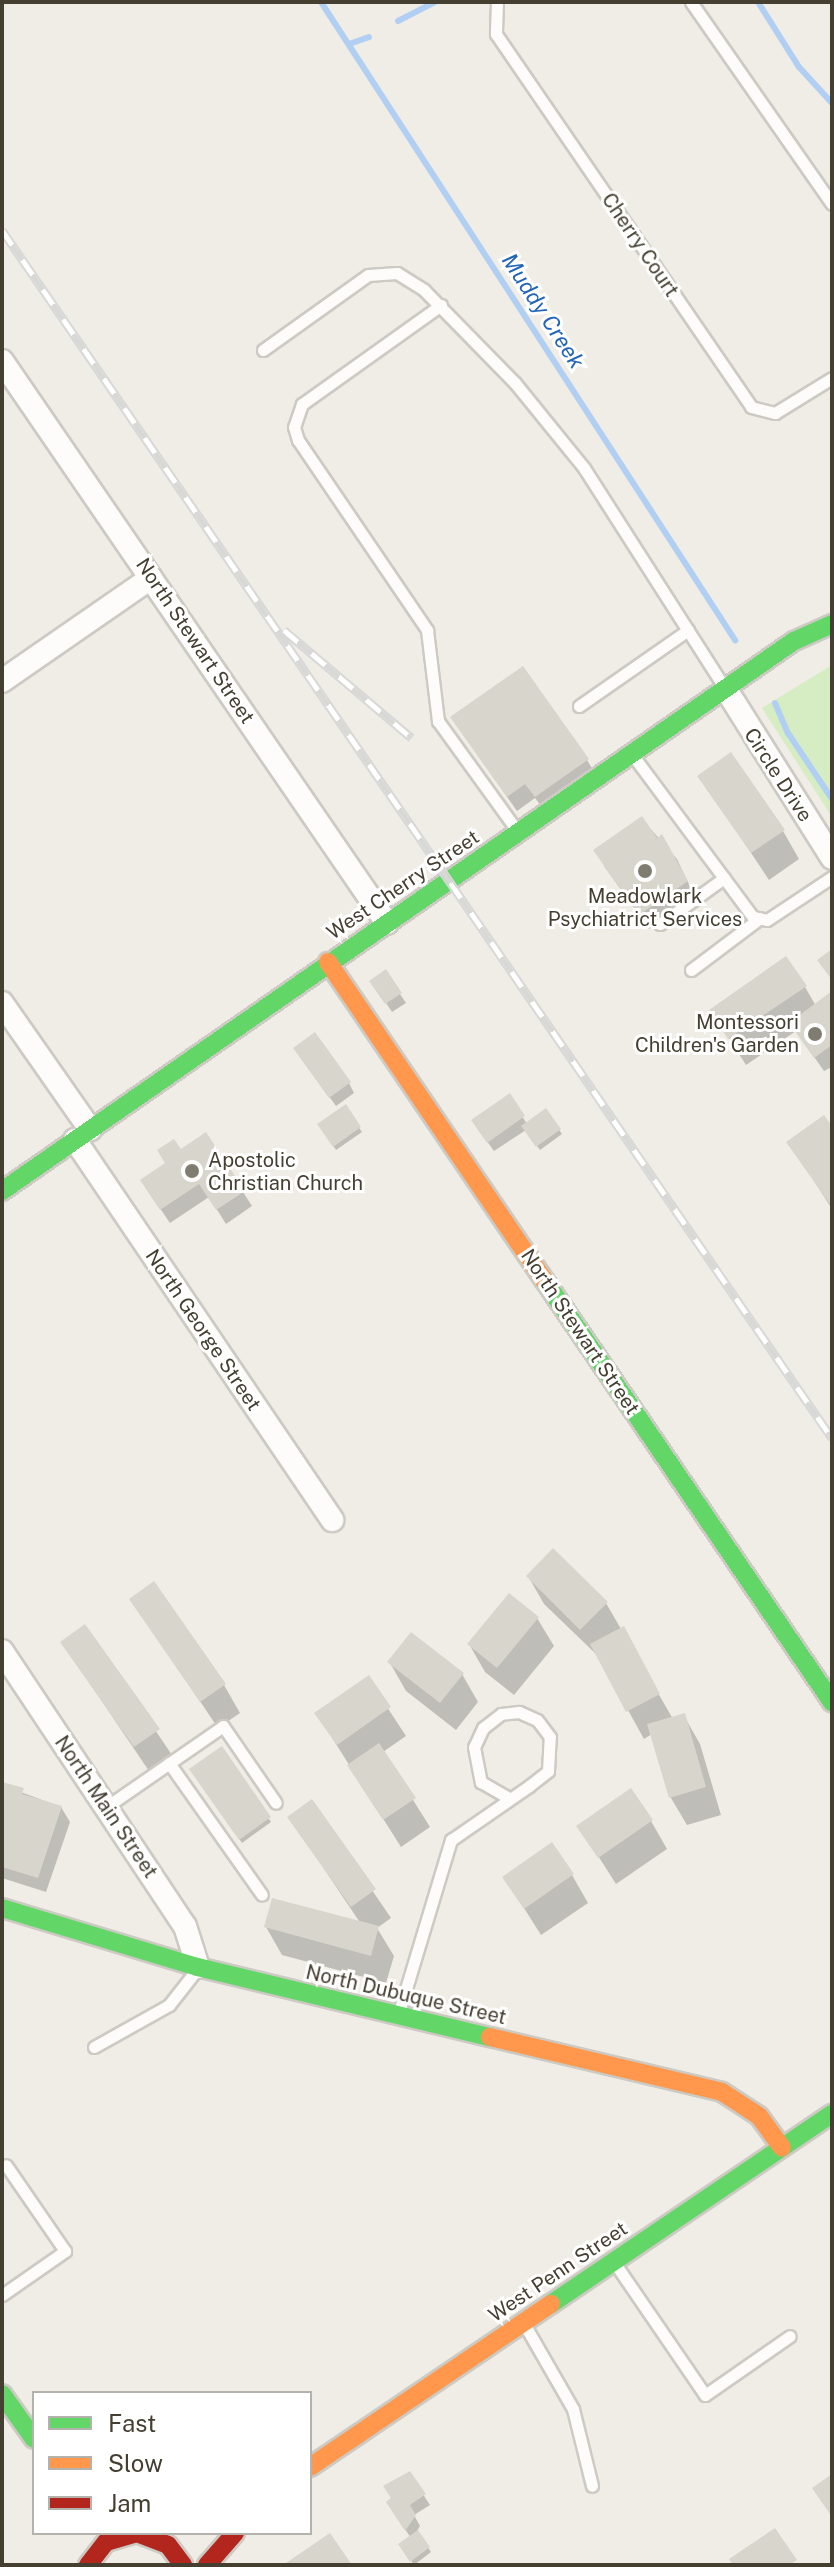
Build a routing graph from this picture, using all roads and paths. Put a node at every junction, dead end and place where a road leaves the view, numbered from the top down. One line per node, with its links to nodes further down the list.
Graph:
1 (497, 2): 7 (lane, Cherry Court)
2 (691, 2): 3 (lane)
3 (832, 204)
4 (441, 305): 5 (lane); 10 (lane); 15 (lane)
5 (263, 350)
6 (2, 361): 8 (street, North Stewart Street)
7 (832, 378)
8 (151, 578): 11 (street); 20 (street, North Stewart Street)
9 (832, 624): 12 (street, West Cherry Street)
10 (688, 630): 12 (lane); 13 (lane)
11 (2, 681)
12 (727, 691): 14 (street, West Cherry Street); 16 (street, Circle Drive)
13 (579, 706)
14 (634, 757): 15 (street, West Cherry Street); 18 (lane)
15 (519, 834): 20 (street, West Cherry Street)
16 (832, 858)
17 (832, 877): 19 (lane)
18 (724, 878): 19 (lane); 21 (lane)
19 (760, 918): 23 (lane)
20 (387, 923): 22 (street, West Cherry Street)
21 (660, 924)
22 (328, 962): 25 (street, West Cherry Street); 29 (street, North Stewart Street)
23 (691, 970)
24 (2, 1003): 25 (street, North George Street)
25 (83, 1134): 26 (street, West Cherry Street); 27 (street, North George Street)
26 (2, 1191)
27 (332, 1520)
28 (2, 1651): 33 (street, North Main Street)
29 (832, 1702)
30 (169, 1763): 32 (lane); 33 (lane); 34 (lane)
31 (509, 1798): 31 (lane); 37 (lane)
32 (276, 1803)
33 (106, 1807): 36 (street, North Main Street)
34 (262, 1895)
35 (2, 1909): 36 (street, North Dubuque Street)
36 (198, 1967): 37 (street, North Dubuque Street); 38 (lane)
37 (398, 2017): 40 (street, North Dubuque Street)
38 (94, 2047)
39 (832, 2114): 40 (street, West Penn Street)
40 (782, 2148): 42 (street, West Penn Street)
41 (6, 2165): 43 (lane)
42 (613, 2261): 44 (street, West Penn Street); 45 (lane)
43 (2, 2295)
44 (523, 2322): 48 (street, West Penn Street); 49 (lane)
45 (790, 2336)
46 (2, 2394): 47 (street)
47 (32, 2436)
48 (312, 2466)
49 (592, 2486)
50 (148, 2535): 53 (street); 54 (street)
51 (233, 2535): 55 (street)
52 (82, 2537): 53 (street)
53 (86, 2565)
54 (183, 2565)
55 (207, 2565)

